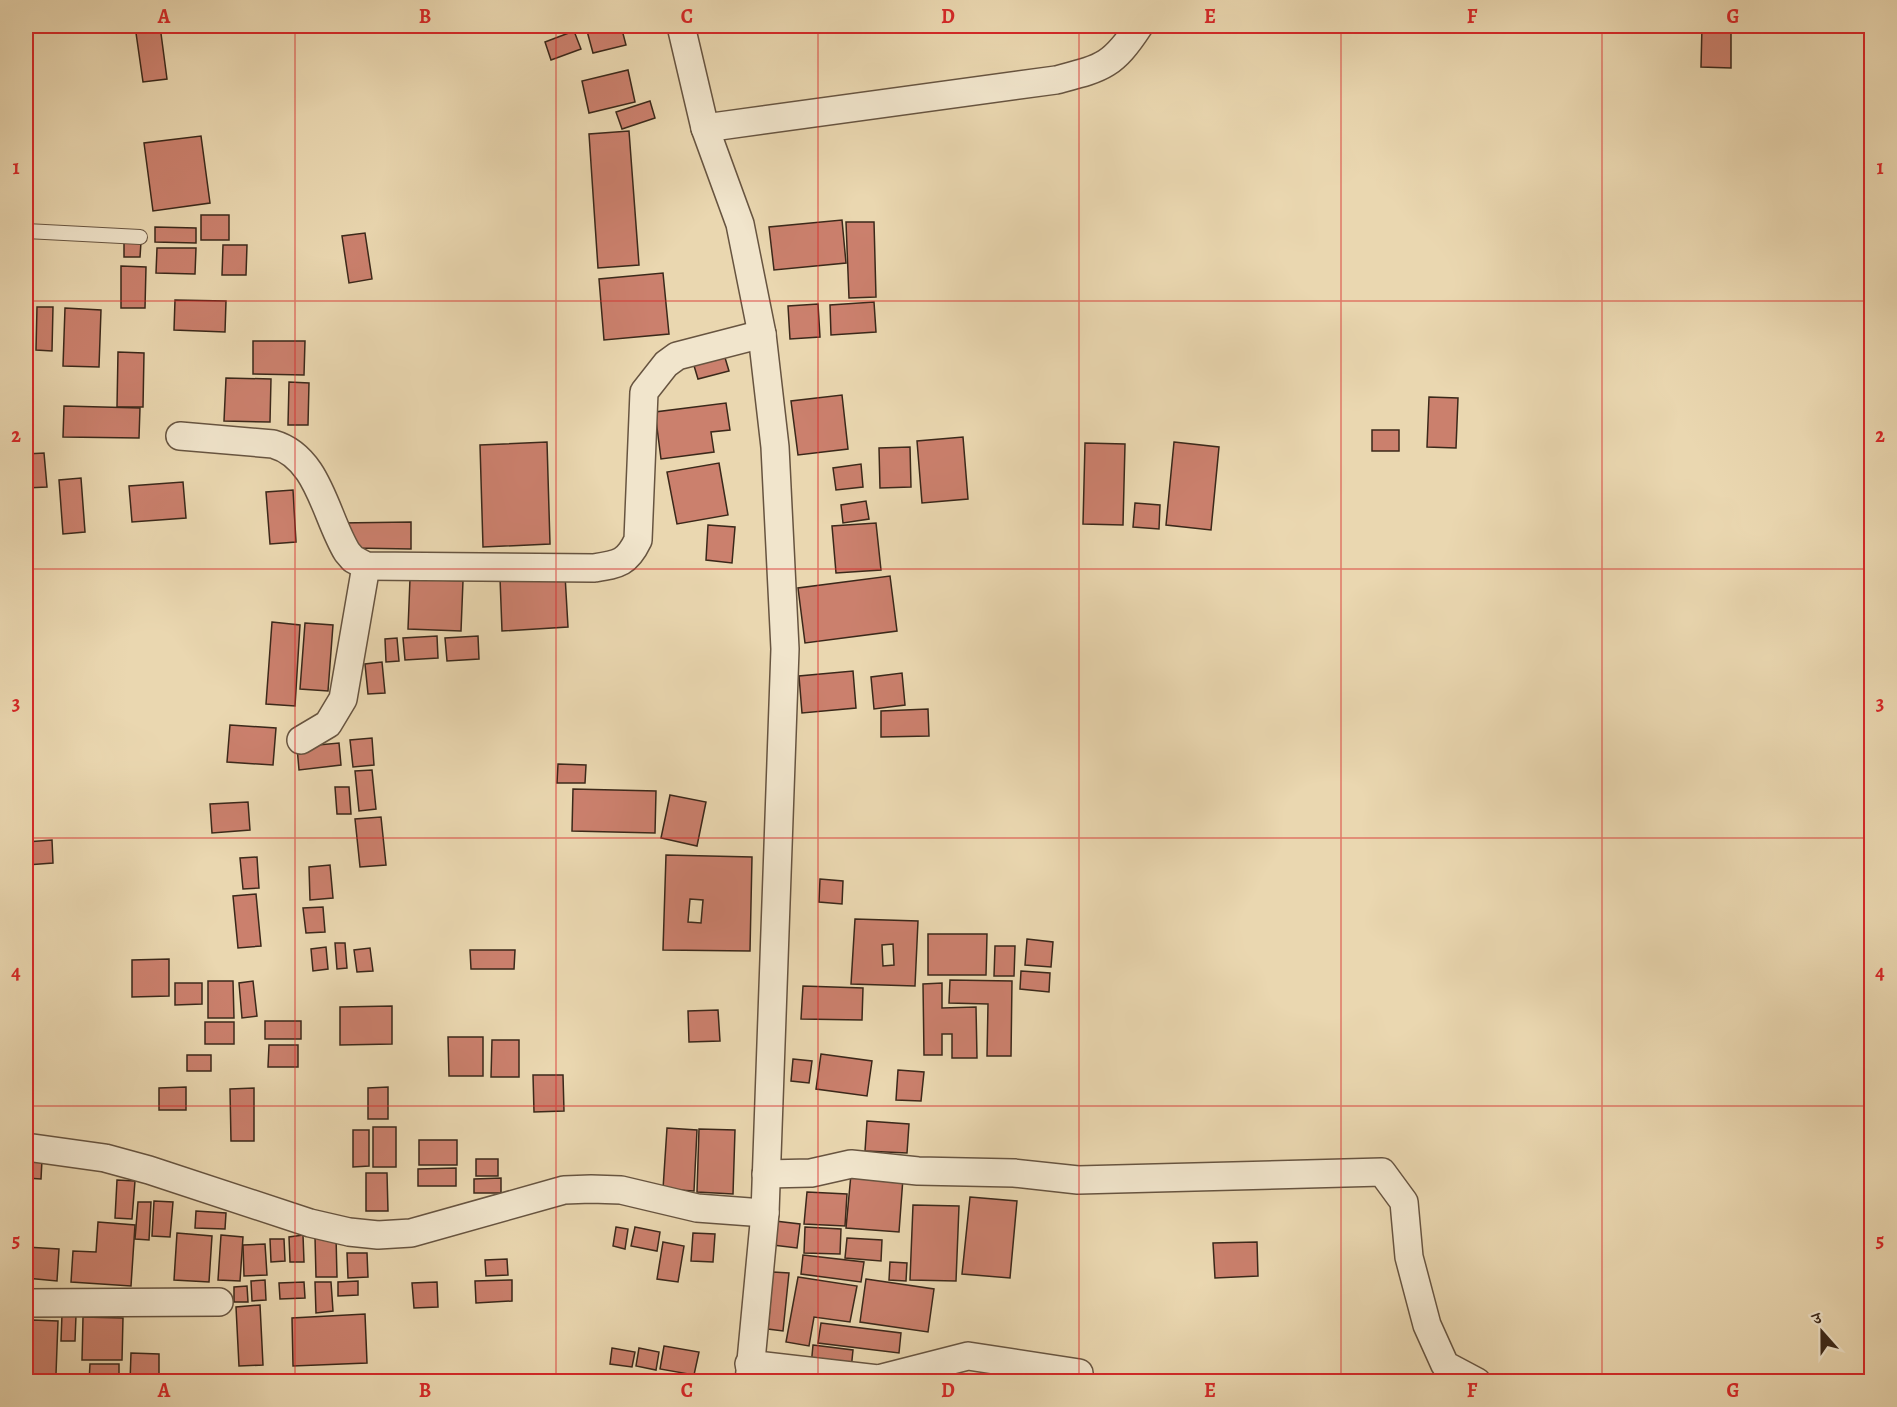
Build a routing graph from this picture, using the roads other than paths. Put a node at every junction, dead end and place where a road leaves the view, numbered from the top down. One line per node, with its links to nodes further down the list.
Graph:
1 (681, 26): 3 (street)
2 (1139, 26): 3 (street)
3 (705, 128): 6 (street)
4 (26, 231): 5 (lane)
5 (140, 237)
6 (762, 334): 8 (street); 11 (street)
7 (180, 436): 8 (street)
8 (366, 566): 9 (street)
9 (301, 740)
10 (26, 1147): 12 (street)
11 (766, 1174): 12 (street); 17 (street)
12 (765, 1213): 15 (street)
13 (26, 1302): 14 (street)
14 (219, 1302)
15 (749, 1373): 16 (street)
16 (1079, 1373)
17 (1477, 1382)

